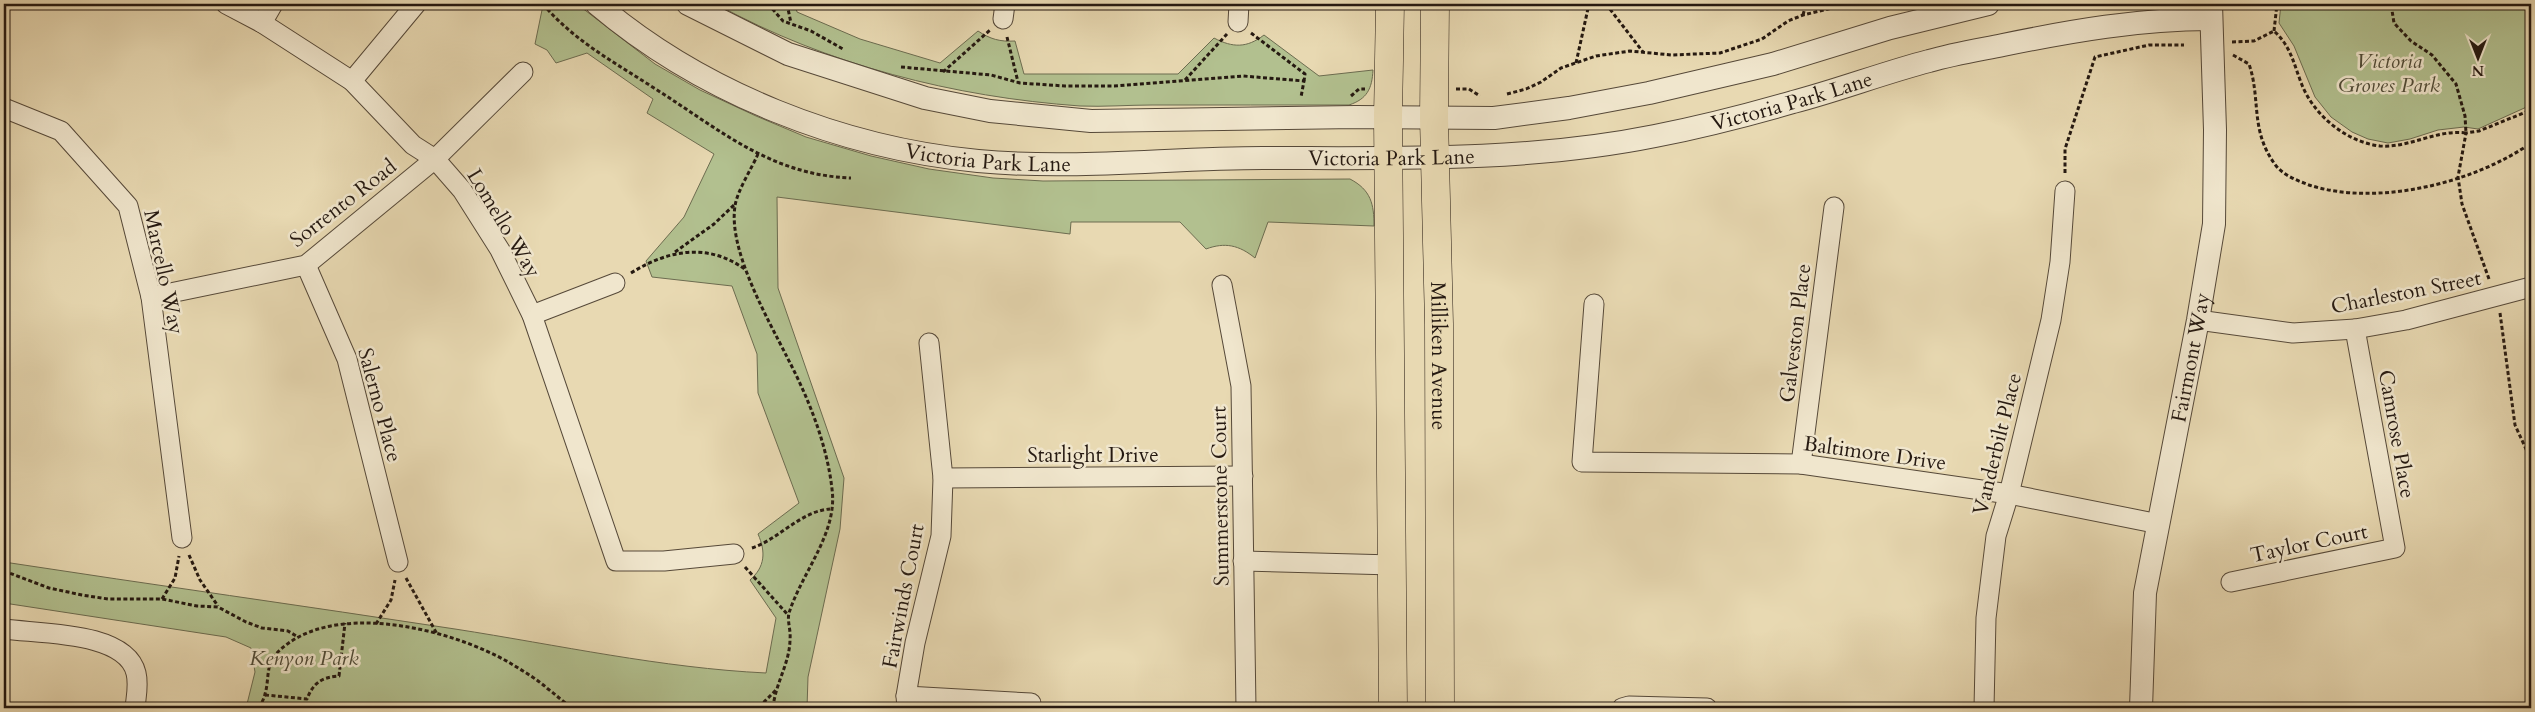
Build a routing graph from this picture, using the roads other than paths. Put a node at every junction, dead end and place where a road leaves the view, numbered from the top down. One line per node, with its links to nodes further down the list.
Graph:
1 (226, 4): 10 (street, Lomello Way)
2 (273, 4): 10 (street)
3 (416, 4): 12 (street)
4 (597, 4): 17 (street, Victoria Park Lane)
5 (688, 4): 14 (street, Victoria Park Lane)
6 (1390, 4): 14 (main road)
7 (1435, 4): 15 (main road, Milliken Avenue)
8 (1988, 4): 15 (street, Victoria Park Lane)
9 (2210, 12): 16 (street, Victoria Park Lane); 28 (street, Fairmont Way)
10 (262, 23): 12 (street, Lomello Way)
11 (523, 72): 18 (street, Sorrento Road)
12 (352, 81): 18 (street, Lomello Way)
13 (4, 108): 25 (street, Marcello Way)
14 (1388, 117): 15 (street, Victoria Park Lane); 17 (main road)
15 (1434, 118): 16 (main road, Milliken Avenue)
16 (1435, 157): 17 (street, Victoria Park Lane); 49 (main road, Milliken Avenue)
17 (1389, 158): 41 (main road)
18 (435, 159): 21 (street, Sorrento Road); 27 (street, Lomello Way)
19 (2064, 191): 34 (street, Vanderbilt Place)
20 (1834, 207): 31 (street, Galveston Place)
21 (306, 264): 25 (street, Sorrento Road); 40 (street, Salerno Place)
22 (616, 283): 27 (street)
23 (1222, 285): 32 (street, Summerstone Court)
24 (2531, 287): 29 (street, Charleston Street)
25 (151, 297): 36 (street, Marcello Way)
26 (1594, 304): 31 (street, Baltimore Drive)
27 (532, 315): 38 (street, Lomello Way)
28 (2198, 320): 29 (street, Charleston Street); 35 (street, Fairmont Way)
29 (2355, 329): 37 (street, Camrose Place)
30 (929, 343): 33 (street, Fairwinds Court)
31 (1801, 464): 34 (street, Baltimore Drive)
32 (1243, 476): 33 (street, Starlight Drive); 39 (street, Summerstone Court)
33 (943, 478): 44 (street, Fairwinds Court)
34 (2009, 494): 35 (street, Baltimore Drive); 52 (street, Vanderbilt Place)
35 (2159, 524): 53 (street, Fairmont Way)
36 (182, 538)
37 (2395, 548): 42 (street, Taylor Court)
38 (734, 554)
39 (1243, 561): 41 (street); 47 (street, Summerstone Court)
40 (398, 562)
41 (1394, 565): 48 (main road)
42 (2231, 582)
43 (4, 629): 46 (street)
44 (907, 702): 45 (street)
45 (1030, 703)
46 (134, 708)
47 (1246, 708)
48 (1393, 708)
49 (1440, 708)
50 (1622, 708): 51 (street)
51 (1707, 708)
52 (1984, 708)
53 (2141, 708)

